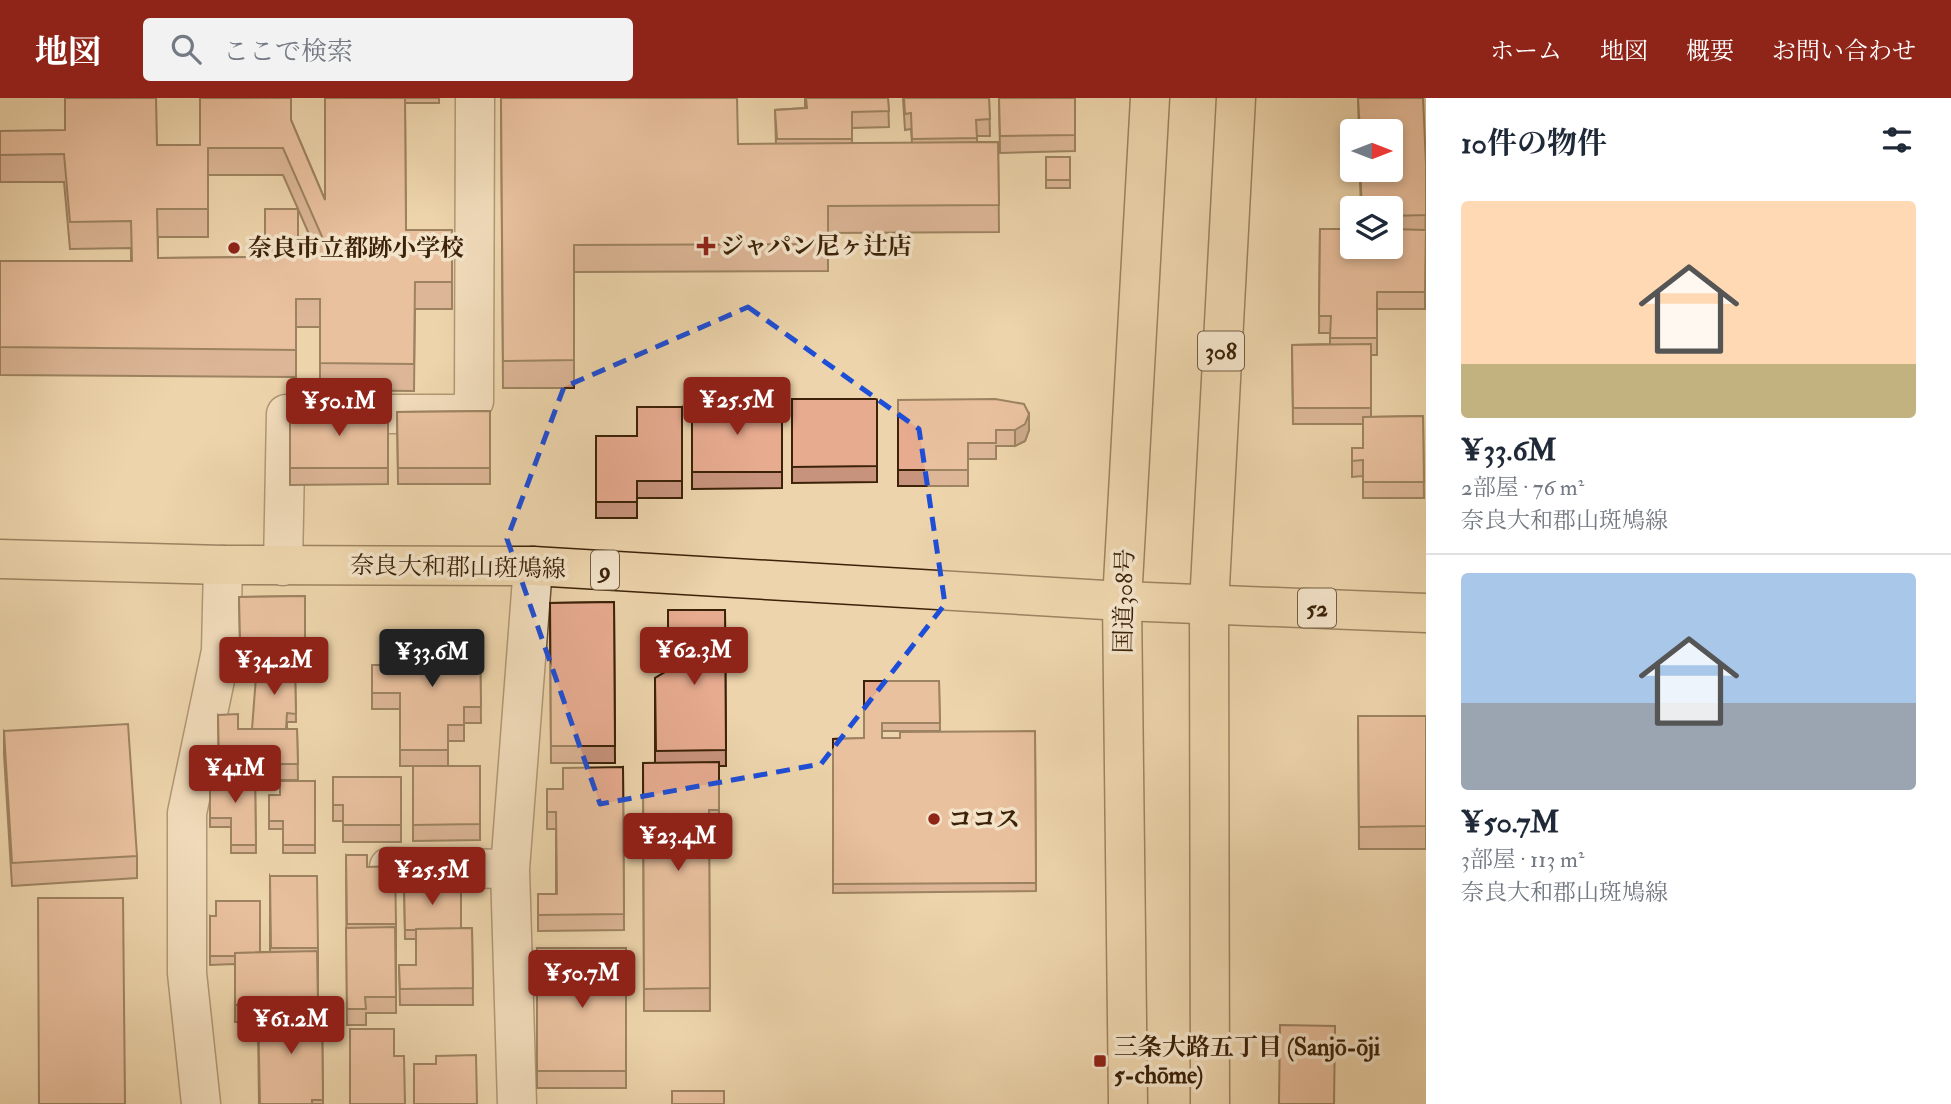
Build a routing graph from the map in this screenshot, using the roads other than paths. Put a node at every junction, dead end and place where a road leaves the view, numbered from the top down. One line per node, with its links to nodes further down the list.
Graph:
1 (475, 98): 6 (street)
2 (1150, 98): 8 (main road, 国道308号)
3 (1236, 98): 9 (main road, 308)
4 (0, 559): 5 (main road, 奈良大和郡山斑鳩線 / 9)
5 (223, 565): 6 (main road, 奈良大和郡山斑鳩線 / 9); 13 (street)
6 (283, 566): 7 (main road, 奈良大和郡山斑鳩線 / 9)
7 (533, 566): 8 (main road, 奈良大和郡山斑鳩線 / 9); 12 (street)
8 (1122, 601): 9 (main road, 奈良大和郡山斑鳩線 / 9); 15 (main road, 国道308号)
9 (1209, 605): 10 (main road, 52); 16 (main road, 308)
10 (1426, 613)
11 (389, 867): 12 (street)
12 (510, 869): 14 (street)
13 (201, 1104)
14 (517, 1104)
15 (1128, 1104)
16 (1210, 1104)

